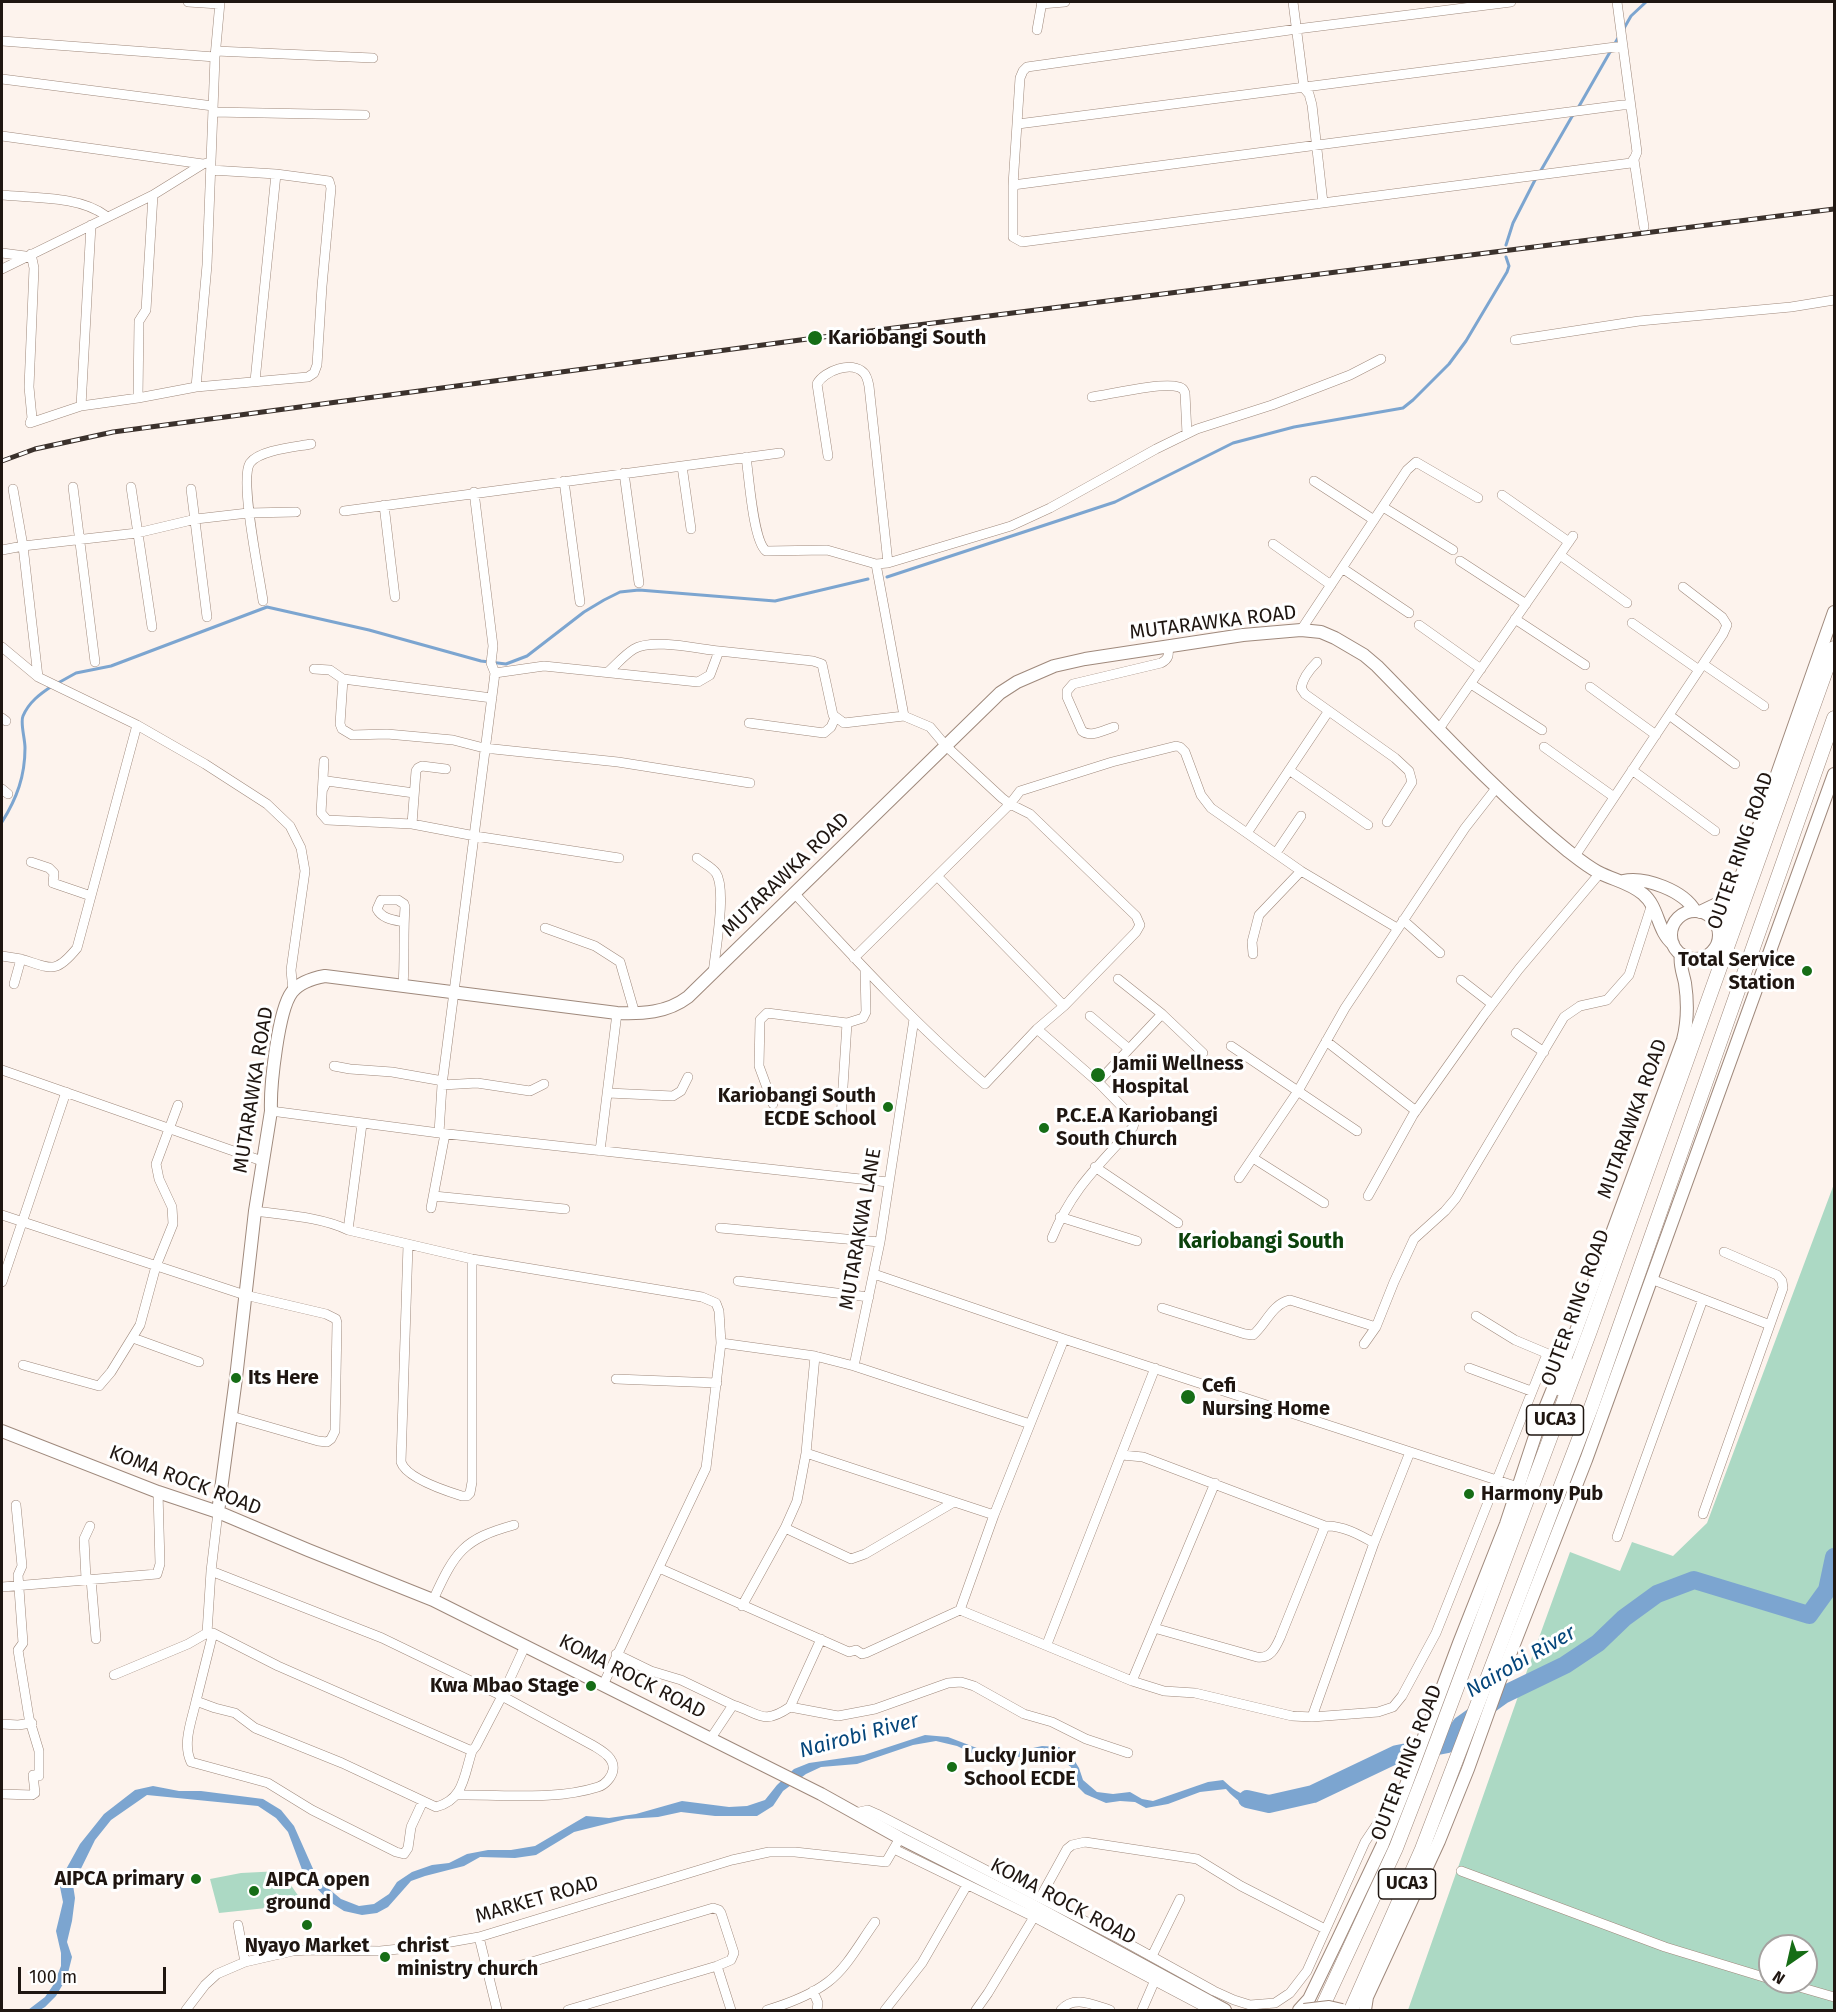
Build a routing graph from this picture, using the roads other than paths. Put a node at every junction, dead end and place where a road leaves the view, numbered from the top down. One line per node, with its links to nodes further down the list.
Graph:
1 (188, 2): 6 (street)
2 (1065, 2): 7 (street)
3 (1293, 2): 8 (street)
4 (1511, 2): 8 (street)
5 (1617, 2): 11 (street)
6 (220, 3): 12 (street)
7 (1041, 3): 9 (street)
8 (1297, 29): 15 (street); 19 (street)
9 (1037, 30)
10 (2, 41): 12 (street)
11 (1623, 46): 15 (street); 16 (street)
12 (215, 54): 13 (street); 17 (street)
13 (373, 58)
14 (2, 80): 17 (street)
15 (1304, 88): 19 (street); 21 (street)
16 (1630, 104): 21 (street); 22 (street)
17 (213, 109): 18 (street); 23 (street)
18 (365, 115)
19 (1018, 124): 25 (street)
20 (2, 136): 23 (street)
21 (1316, 145): 25 (street); 28 (street)
22 (1634, 160): 28 (street); 31 (street)
23 (208, 165): 24 (street); 27 (street); 39 (street)
24 (276, 174): 38 (street); 38 (street)
25 (1013, 185): 28 (street)
26 (2, 195): 29 (street)
27 (153, 195): 29 (street); 41 (street)
28 (1323, 203)
29 (106, 216): 30 (street)
30 (91, 225): 33 (street); 42 (street)
31 (1644, 227)
32 (2, 253): 33 (street)
33 (28, 255): 34 (street); 42 (street)
34 (2, 269)
35 (1834, 300): 36 (street)
36 (1515, 340)
37 (1381, 358): 43 (street)
38 (255, 381): 39 (street)
39 (196, 387): 41 (street)
40 (1092, 397): 43 (street)
41 (138, 398): 42 (street)
42 (81, 406)
43 (1187, 434): 75 (street)
44 (311, 444): 63 (street)
45 (780, 453): 47 (street)
46 (828, 456): 75 (street)
47 (746, 458): 48 (street); 76 (street)
48 (682, 466): 49 (street); 66 (street)
49 (624, 473): 50 (street); 78 (street)
50 (564, 481): 56 (street); 83 (street)
51 (1314, 481): 65 (street)
52 (73, 487): 68 (street)
53 (131, 487): 67 (street)
54 (13, 489): 70 (street)
55 (191, 489): 64 (street)
56 (474, 492): 59 (street); 105 (street)
57 (1502, 495): 73 (street)
58 (1478, 498): 60 (street)
59 (384, 505): 61 (street); 81 (street)
60 (1383, 507): 65 (street); 72 (street)
61 (344, 511)
62 (296, 512): 63 (street)
63 (248, 513): 64 (street); 82 (street)
64 (196, 519): 67 (street); 88 (street)
65 (1374, 520): 77 (street)
66 (691, 529)
67 (137, 532): 68 (street); 92 (street)
68 (80, 539): 70 (street); 98 (street)
69 (1273, 544): 79 (street)
70 (23, 546): 71 (street); 106 (street)
71 (2, 550)
72 (1453, 550)
73 (1560, 555): 84 (street); 85 (street)
74 (1460, 561): 85 (street)
75 (888, 563): 76 (street)
76 (876, 564): 114 (street)
77 (1342, 568): 79 (street); 87 (street)
78 (639, 584)
79 (1331, 585): 93 (street)
80 (1683, 587): 101 (street)
81 (395, 597)
82 (263, 601)
83 (580, 602)
84 (1627, 603)
85 (1526, 604): 89 (street)
86 (1834, 612): 95 (main road, OUTER RING ROAD / UCA3)
87 (1409, 613)
88 (207, 617)
89 (1515, 619): 100 (street); 103 (street)
90 (1632, 623): 101 (street)
91 (1419, 625): 103 (street)
92 (152, 627)
93 (1301, 630): 94 (main road, MUTARAWKA ROAD); 120 (main road, MUTARAWKA ROAD)
94 (1168, 646): 119 (street); 123 (main road, MUTARAWKA ROAD)
95 (1831, 646): 153 (main road, OUTER RING ROAD / UCA3); 261 (main road, OUTER RING ROAD / UCA3)
96 (2, 647): 106 (street)
97 (719, 651): 104 (street); 104 (street); 115 (street)
98 (95, 662)
99 (1317, 662): 112 (street)
100 (1585, 665)
101 (1701, 667): 111 (street); 113 (street)
102 (314, 669): 107 (street)
103 (1481, 669): 108 (street)
104 (608, 672): 105 (street)
105 (495, 673): 110 (street)
106 (38, 677): 118 (street)
107 (343, 679): 110 (street); 125 (street)
108 (1471, 684): 120 (street); 121 (street)
109 (1590, 687): 122 (street)
110 (492, 698): 125 (street)
111 (1764, 706)
112 (1328, 712): 129 (street); 139 (street)
113 (1669, 715): 122 (street); 127 (street)
114 (904, 716): 115 (street); 123 (street)
115 (835, 718): 117 (street)
116 (1834, 718): 281 (main road, UCA3)
117 (749, 723)
118 (137, 725): 156 (street); 175 (street)
119 (1114, 727)
120 (1439, 729): 133 (main road, MUTARAWKA ROAD)
121 (1542, 730)
122 (1656, 735): 130 (street)
123 (946, 747): 137 (street); 155 (main road, MUTARAWKA ROAD)
124 (1544, 747): 136 (street)
125 (484, 748): 132 (street); 144 (street)
126 (324, 761): 134 (street)
127 (1735, 764)
128 (446, 769): 135 (street)
129 (1289, 770): 141 (street); 143 (street)
130 (1632, 771): 136 (street); 142 (street)
131 (1834, 774): 236 (main road, UCA3)
132 (750, 783)
133 (1497, 786): 146 (main road, MUTARAWKA ROAD); 160 (street)
134 (322, 791): 135 (street); 140 (street)
135 (414, 793): 140 (street)
136 (1614, 797): 146 (street)
137 (1010, 804): 143 (street); 152 (street); 178 (street)
138 (1300, 816): 145 (street)
139 (1387, 822)
140 (412, 824): 144 (street)
141 (1368, 825)
142 (1715, 831)
143 (1247, 833): 145 (street)
144 (475, 836): 147 (street); 176 (street)
145 (1276, 853): 150 (street)
146 (1575, 856): 151 (main road, MUTARAWKA ROAD)
147 (619, 858)
148 (697, 858): 170 (street)
149 (31, 862): 156 (street)
150 (1301, 871): 160 (street); 165 (street)
151 (1600, 873): 154 (main road, MUTARAWKA ROAD); 177 (street)
152 (937, 876): 167 (street); 178 (street)
153 (1741, 879): 158 (main road, UCA3); 162 (main road, OUTER RING ROAD / UCA3)
154 (1623, 881): 157 (main road, MUTARAWKA ROAD); 158 (main road)
155 (795, 894): 167 (street); 170 (main road, MUTARAWKA ROAD)
156 (91, 896): 168 (street)
157 (1652, 904): 163 (main road, MUTARAWKA ROAD); 190 (street)
158 (1698, 912): 162 (main road, OUTER RING ROAD); 163 (main road, OUTER RING ROAD)
159 (404, 922): 174 (street)
160 (1400, 924): 164 (street); 187 (street)
161 (545, 928): 180 (street)
162 (1717, 945): 163 (main road, OUTER RING ROAD)
163 (1677, 949): 252 (main road, MUTARAWKA ROAD / UCA3)
164 (1440, 953)
165 (1253, 954)
166 (2, 956): 168 (street)
167 (854, 958): 169 (street)
168 (21, 959): 173 (street)
169 (865, 970): 183 (street); 184 (street)
170 (712, 974): 180 (main road, MUTARAWKA ROAD)
171 (1118, 979): 181 (street)
172 (1461, 980): 177 (street)
173 (14, 984)
174 (403, 986): 175 (main road, MUTARAWKA ROAD); 176 (main road, MUTARAWKA ROAD)
175 (292, 992): 203 (main road, MUTARAWKA ROAD)
176 (455, 993): 179 (main road, MUTARAWKA ROAD); 196 (street)
177 (1492, 1004): 204 (street)
178 (1064, 1006): 185 (street)
179 (617, 1013): 180 (main road, MUTARAWKA ROAD); 200 (street)
180 (635, 1014)
181 (1162, 1014): 189 (street); 191 (street)
182 (1090, 1016): 189 (street)
183 (914, 1019): 185 (street); 215 (street, MUTARAKWA LANE)
184 (847, 1023): 201 (street); 205 (street)
185 (1037, 1029): 195 (street)
186 (1516, 1033): 190 (street)
187 (1326, 1041): 198 (street); 204 (street)
188 (1231, 1046): 198 (street)
189 (1129, 1049): 195 (street)
190 (1544, 1052): 245 (street)
191 (1203, 1053)
192 (334, 1066): 196 (street)
193 (2, 1070): 199 (street)
194 (688, 1077): 200 (street)
195 (1098, 1082): 213 (street)
196 (443, 1083): 197 (street); 209 (street)
197 (544, 1084)
198 (1298, 1091): 208 (street); 211 (street)
199 (66, 1092): 207 (street); 224 (street)
200 (608, 1093): 210 (street)
201 (773, 1104)
202 (178, 1105): 207 (street)
203 (271, 1111): 206 (street); 212 (main road, MUTARAWKA ROAD)
204 (1416, 1111): 217 (street)
205 (840, 1118)
206 (362, 1124): 209 (street); 227 (street)
207 (169, 1128): 212 (street); 234 (street)
208 (1358, 1131)
209 (442, 1133): 210 (street); 216 (street)
210 (600, 1151): 215 (street)
211 (1253, 1158): 214 (street); 218 (street)
212 (262, 1161): 221 (main road, MUTARAWKA ROAD)
213 (1095, 1167): 223 (street); 225 (street)
214 (1239, 1178)
215 (888, 1182): 229 (street, MUTARAKWA LANE)
216 (434, 1196): 219 (street); 220 (street)
217 (1368, 1196)
218 (1324, 1203)
219 (431, 1208)
220 (565, 1209)
221 (255, 1211): 227 (street); 239 (main road, MUTARAWKA ROAD)
222 (2, 1215): 224 (street)
223 (1060, 1217): 228 (street); 230 (street)
224 (21, 1222): 234 (street); 238 (street)
225 (1178, 1223)
226 (720, 1228): 229 (street)
227 (348, 1230): 231 (street)
228 (1052, 1238)
229 (880, 1242): 235 (street, MUTARAKWA LANE)
230 (1137, 1242)
231 (408, 1245): 233 (street); 233 (street)
232 (1725, 1252): 244 (street)
233 (472, 1258): 248 (street)
234 (156, 1266): 239 (street); 246 (street)
235 (874, 1274): 240 (street, MUTARAKWA LANE); 247 (street)
236 (1652, 1279): 241 (street); 281 (main road, UCA3)
237 (738, 1281): 240 (street)
238 (2, 1282)
239 (245, 1295): 262 (main road, MUTARAWKA ROAD); 262 (street)
240 (870, 1297): 255 (street, MUTARAKWA LANE)
241 (1703, 1299): 244 (street); 282 (street)
242 (1162, 1308): 245 (street)
243 (1476, 1317): 250 (street)
244 (1770, 1325): 275 (street)
245 (1376, 1327): 249 (street)
246 (133, 1338): 253 (street); 254 (street)
247 (1064, 1339): 256 (street); 263 (street)
248 (721, 1343): 251 (street); 259 (street)
249 (1364, 1344)
250 (1547, 1354): 252 (street); 260 (street)
251 (815, 1356): 255 (street); 266 (street)
252 (1565, 1361): 261 (main road); 270 (main road, OUTER RING ROAD / UCA3)
253 (199, 1362)
254 (23, 1365)
255 (854, 1366): 263 (street)
256 (1155, 1368): 265 (street); 267 (street)
257 (1469, 1368): 260 (street)
258 (616, 1379): 259 (street)
259 (717, 1383): 284 (street)
260 (1531, 1391): 268 (street)
261 (1559, 1409): 299 (main road, OUTER RING ROAD / UCA3)
262 (231, 1416): 274 (main road, MUTARAWKA ROAD)
263 (1030, 1424): 276 (street)
264 (2, 1431): 271 (main road, KOMA ROCK ROAD)
265 (1410, 1452): 268 (street); 283 (street)
266 (806, 1453): 272 (street); 280 (street)
267 (1122, 1455): 269 (street); 296 (street)
268 (1497, 1481): 270 (street); 308 (street)
269 (1215, 1484): 279 (street); 292 (street)
270 (1518, 1487): 301 (main road, OUTER RING ROAD / UCA3)
271 (158, 1492): 274 (main road, KOMA ROCK ROAD); 286 (street)
272 (954, 1502): 276 (street); 280 (street)
273 (16, 1506): 287 (street)
274 (218, 1512): 285 (street); 289 (main road, KOMA ROCK ROAD)
275 (1703, 1514)
276 (994, 1515): 291 (street)
277 (514, 1525): 289 (street)
278 (90, 1526): 286 (street)
279 (1325, 1526): 283 (street); 292 (street)
280 (785, 1528): 290 (street)
281 (1551, 1532): 353 (main road, UCA3); 354 (main road, UCA3)
282 (1617, 1537)
283 (1374, 1543): 308 (street)
284 (659, 1568): 290 (street); 298 (street)
285 (211, 1571): 293 (street); 304 (street)
286 (88, 1579): 287 (street); 295 (street)
287 (19, 1586): 288 (street); 309 (street)
288 (2, 1587)
289 (433, 1600): 297 (main road, KOMA ROCK ROAD)
290 (742, 1606): 294 (street)
291 (960, 1610): 294 (street); 296 (street)
292 (1154, 1628): 302 (street)
293 (210, 1633): 300 (street); 305 (street); 312 (street)
294 (820, 1639): 307 (street)
295 (96, 1640)
296 (1047, 1644): 302 (street)
297 (525, 1646): 303 (main road, KOMA ROCK ROAD); 304 (street)
298 (616, 1654): 303 (street); 306 (street)
299 (1469, 1654): 301 (main road); 351 (main road, OUTER RING ROAD / UCA3)
300 (114, 1675)
301 (1445, 1680): 317 (main road, OUTER RING ROAD / UCA3)
302 (1132, 1681): 308 (street)
303 (603, 1685): 311 (main road, KOMA ROCK ROAD)
304 (502, 1696): 312 (street); 315 (street)
305 (196, 1701): 316 (street); 316 (street)
306 (733, 1705): 307 (street); 311 (street)
307 (790, 1707): 313 (street)
308 (1312, 1717)
309 (32, 1723): 310 (street); 314 (street)
310 (2, 1724)
311 (711, 1738): 318 (main road, KOMA ROCK ROAD)
312 (472, 1751): 315 (street)
313 (1128, 1753)
314 (2, 1794)
315 (458, 1795): 316 (street)
316 (423, 1801)
317 (1397, 1809): 327 (street); 350 (main road, OUTER RING ROAD / UCA3)
318 (855, 1813): 319 (main road, KOMA ROCK ROAD); 322 (street)
319 (897, 1844): 321 (street); 328 (street, MARKET ROAD); 349 (main road, KOMA ROCK ROAD)
320 (1461, 1871): 332 (street)
321 (967, 1886): 324 (street); 344 (street)
322 (1040, 1898): 327 (street); 329 (street)
323 (1180, 1899): 329 (street)
324 (1034, 1917): 334 (street); 345 (street)
325 (875, 1922): 335 (street)
326 (238, 1925): 330 (street)
327 (1325, 1929): 329 (street)
328 (479, 1936): 330 (street, MARKET ROAD); 333 (street)
329 (1152, 1956)
330 (245, 1962): 338 (street, MARKET ROAD)
331 (717, 1966): 333 (street); 340 (street); 341 (street)
332 (1758, 1974)
333 (488, 1975): 339 (street)
334 (1155, 1980): 348 (street); 349 (street)
335 (813, 1992): 342 (street); 343 (street)
336 (1818, 1992): 337 (street)
337 (1834, 1997)
338 (186, 2010)
339 (497, 2010)
340 (568, 2010)
341 (731, 2010)
342 (767, 2010)
343 (817, 2010)
344 (885, 2010)
345 (975, 2010)
346 (1061, 2010): 347 (street)
347 (1110, 2010)
348 (1142, 2010)
349 (1218, 2010)
350 (1302, 2010): 352 (main road, OUTER RING ROAD, bridge)
351 (1321, 2010)
352 (1342, 2010)
353 (1351, 2010)
354 (1365, 2010)

